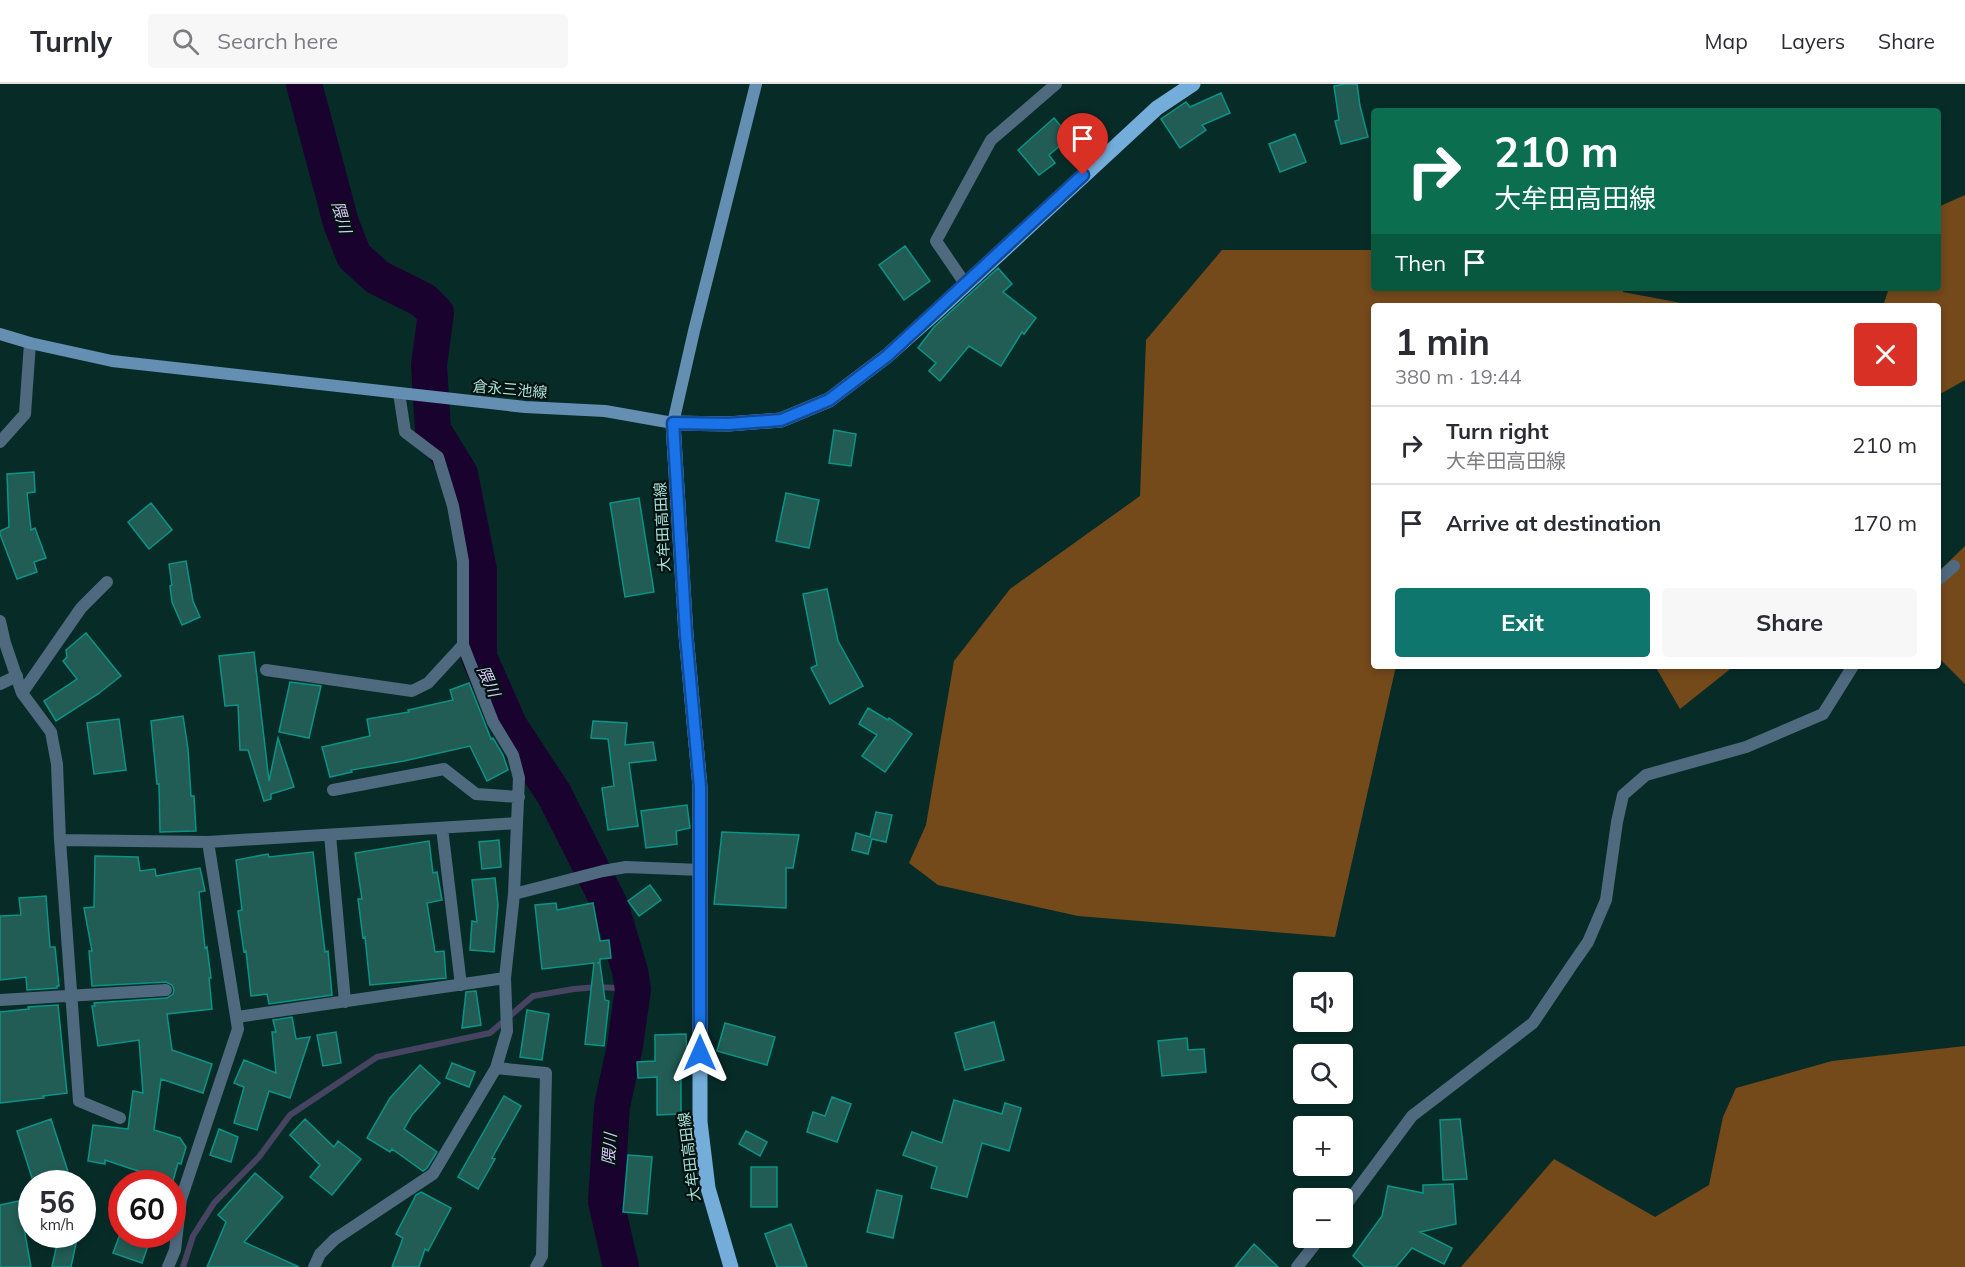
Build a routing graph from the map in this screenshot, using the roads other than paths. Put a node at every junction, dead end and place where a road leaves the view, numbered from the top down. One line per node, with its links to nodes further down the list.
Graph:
1 (756, 84): 8 (main road)
2 (1056, 84): 4 (street)
3 (1193, 84): 4 (main road)
4 (966, 285): 8 (main road)
5 (0, 334): 6 (main road, 倉永三池線)
6 (30, 343): 7 (main road, 倉永三池線); 9 (street)
7 (399, 393): 8 (main road, 倉永三池線); 14 (street)
8 (673, 423): 27 (main road, 大牟田高田線)
9 (0, 442)
10 (1954, 567): 11 (street)
11 (1941, 578)
12 (107, 582): 19 (street)
13 (0, 621): 17 (street)
14 (463, 645): 16 (street); 21 (street)
15 (1850, 669): 38 (street)
16 (266, 670)
17 (17, 676): 18 (street); 19 (street)
18 (0, 684)
19 (22, 693): 25 (street)
20 (333, 790): 21 (street)
21 (519, 797): 22 (street)
22 (517, 823): 23 (street); 28 (street)
23 (442, 828): 24 (street); 30 (street)
24 (330, 835): 26 (street); 34 (street)
25 (60, 840): 26 (street); 32 (street)
26 (208, 842): 35 (street)
27 (701, 870): 28 (street); 43 (main road, 大牟田高田線)
28 (514, 894): 29 (street)
29 (505, 978): 30 (street); 36 (street)
30 (461, 985): 34 (street)
31 (166, 990): 32 (street)
32 (71, 997): 33 (street); 37 (street)
33 (0, 1000)
34 (345, 1002): 35 (street)
35 (237, 1017): 40 (street)
36 (496, 1068): 41 (street); 42 (street)
37 (120, 1118)
38 (1353, 1196)
39 (1312, 1248): 44 (street)
40 (168, 1267)
41 (314, 1267)
42 (536, 1267)
43 (731, 1267)
44 (1297, 1267)

